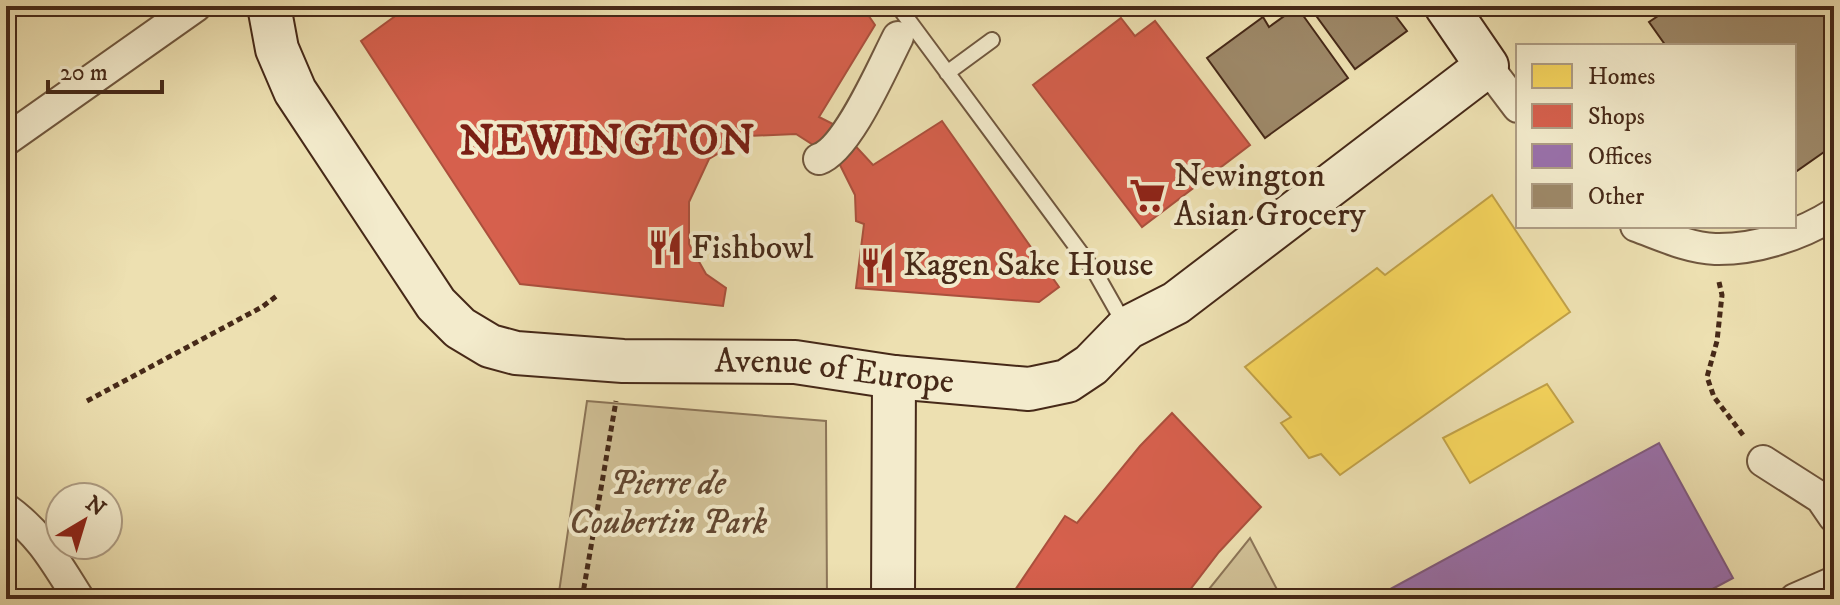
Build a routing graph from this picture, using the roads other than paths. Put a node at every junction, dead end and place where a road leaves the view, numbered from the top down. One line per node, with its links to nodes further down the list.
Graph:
1 (196, 6): 10 (street)
2 (898, 6): 8 (lane)
3 (1446, 6): 7 (street)
4 (272, 8): 15 (street, Avenue of Europe)
5 (898, 37): 11 (street)
6 (992, 40): 8 (lane)
7 (1487, 66): 9 (street); 14 (street, Avenue of Europe)
8 (947, 73): 14 (lane)
9 (1516, 104)
10 (6, 140)
11 (819, 159)
12 (1834, 214): 13 (street)
13 (1641, 228)
14 (1127, 328): 15 (street, Avenue of Europe)
15 (894, 377): 21 (street)
16 (1763, 461): 18 (street)
17 (6, 509): 20 (street)
18 (1834, 517)
19 (1834, 582): 22 (street)
20 (79, 599)
21 (893, 599)
22 (1795, 599)

